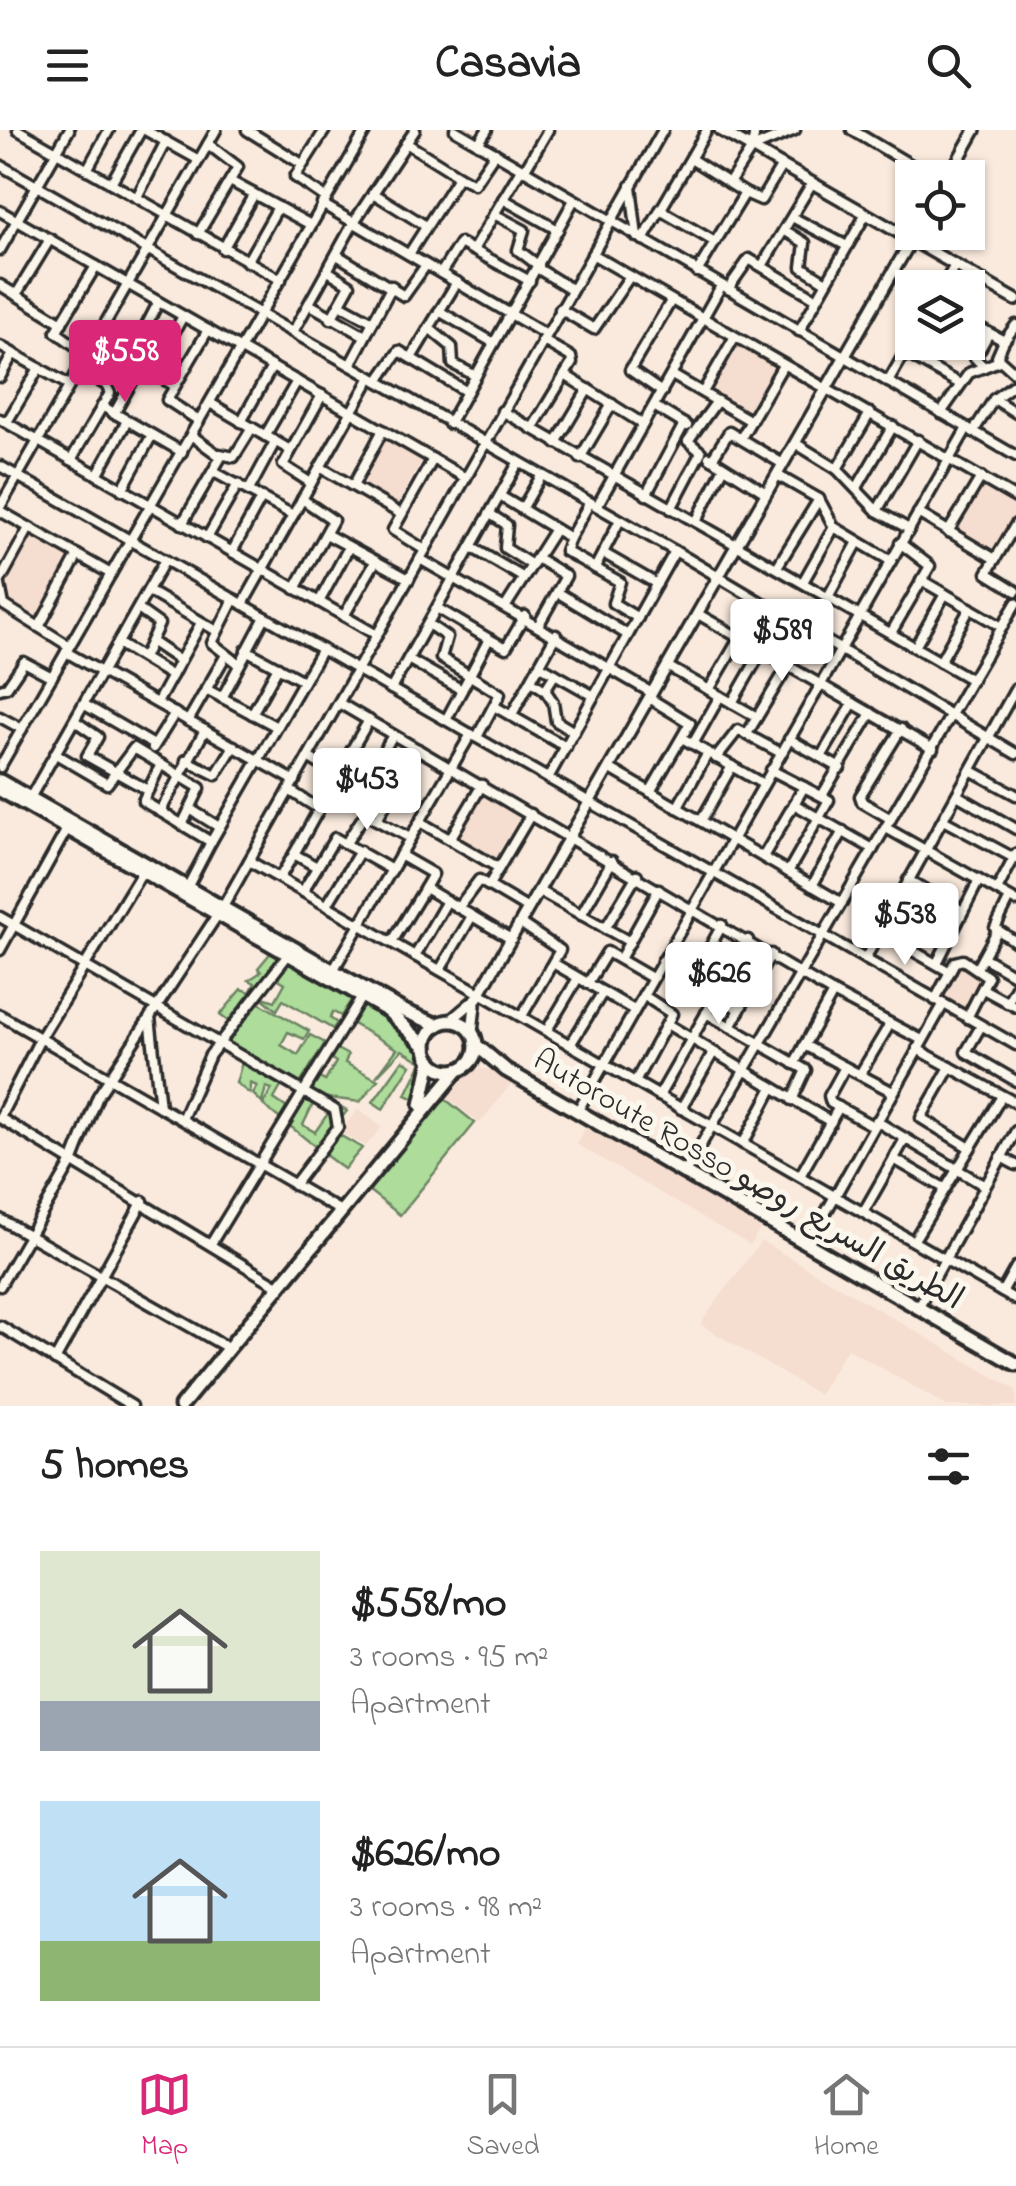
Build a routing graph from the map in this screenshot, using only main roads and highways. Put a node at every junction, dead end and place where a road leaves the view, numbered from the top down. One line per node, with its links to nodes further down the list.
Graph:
1 (0, 782): 3 (main road)
2 (0, 790): 3 (main road)
3 (220, 910): 4 (main road); 6 (main road)
4 (444, 1023): 5 (main road, Autoroute Rosso الطريق السريع روصو); 6 (main road)
5 (474, 1038): 7 (main road); 8 (main road, Autoroute Rosso الطريق السريع روصو)
6 (428, 1054): 7 (main road, Autoroute Rosso الطريق السريع روصو); 9 (main road)
7 (463, 1066): 8 (main road, Autoroute Rosso الطريق السريع روصو); 9 (main road)
8 (506, 1070): 10 (main road, Autoroute Rosso الطريق السريع روصو)
9 (417, 1115): 11 (main road)
10 (1016, 1364)
11 (180, 1406)

